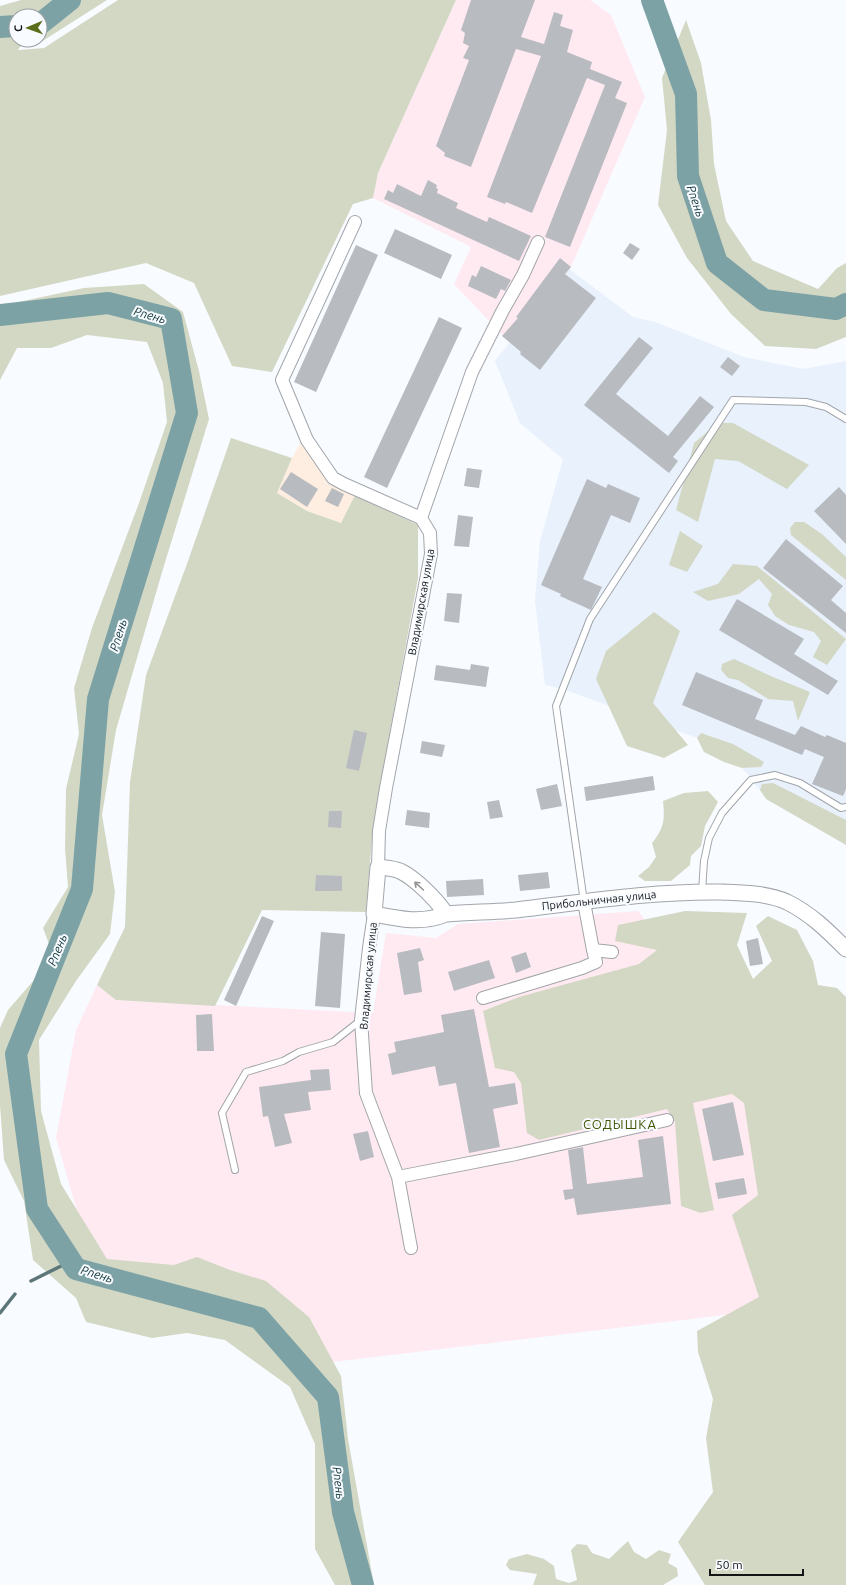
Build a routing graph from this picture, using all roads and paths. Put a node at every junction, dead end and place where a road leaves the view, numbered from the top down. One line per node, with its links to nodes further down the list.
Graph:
1 (355, 222): 4 (street)
2 (538, 242): 4 (street)
3 (846, 419): 8 (lane)
4 (421, 518): 6 (street, Владимирская улица)
5 (846, 807): 7 (lane)
6 (378, 867): 9 (street); 10 (street, one-way to 6)
7 (702, 892): 8 (street, Прибольничная улица); 11 (street, Прибольничная улица)
8 (584, 902): 10 (street, Прибольничная улица); 12 (street)
9 (374, 914): 10 (street, Прибольничная улица); 15 (street, Владимирская улица)
10 (446, 914)
11 (846, 949)
12 (593, 950): 13 (street); 14 (street)
13 (612, 952)
14 (483, 998)
15 (362, 1020): 17 (lane); 18 (street, Владимирская улица)
16 (667, 1120): 18 (street)
17 (235, 1170)
18 (398, 1177): 19 (street, Владимирская улица)
19 (411, 1248)

